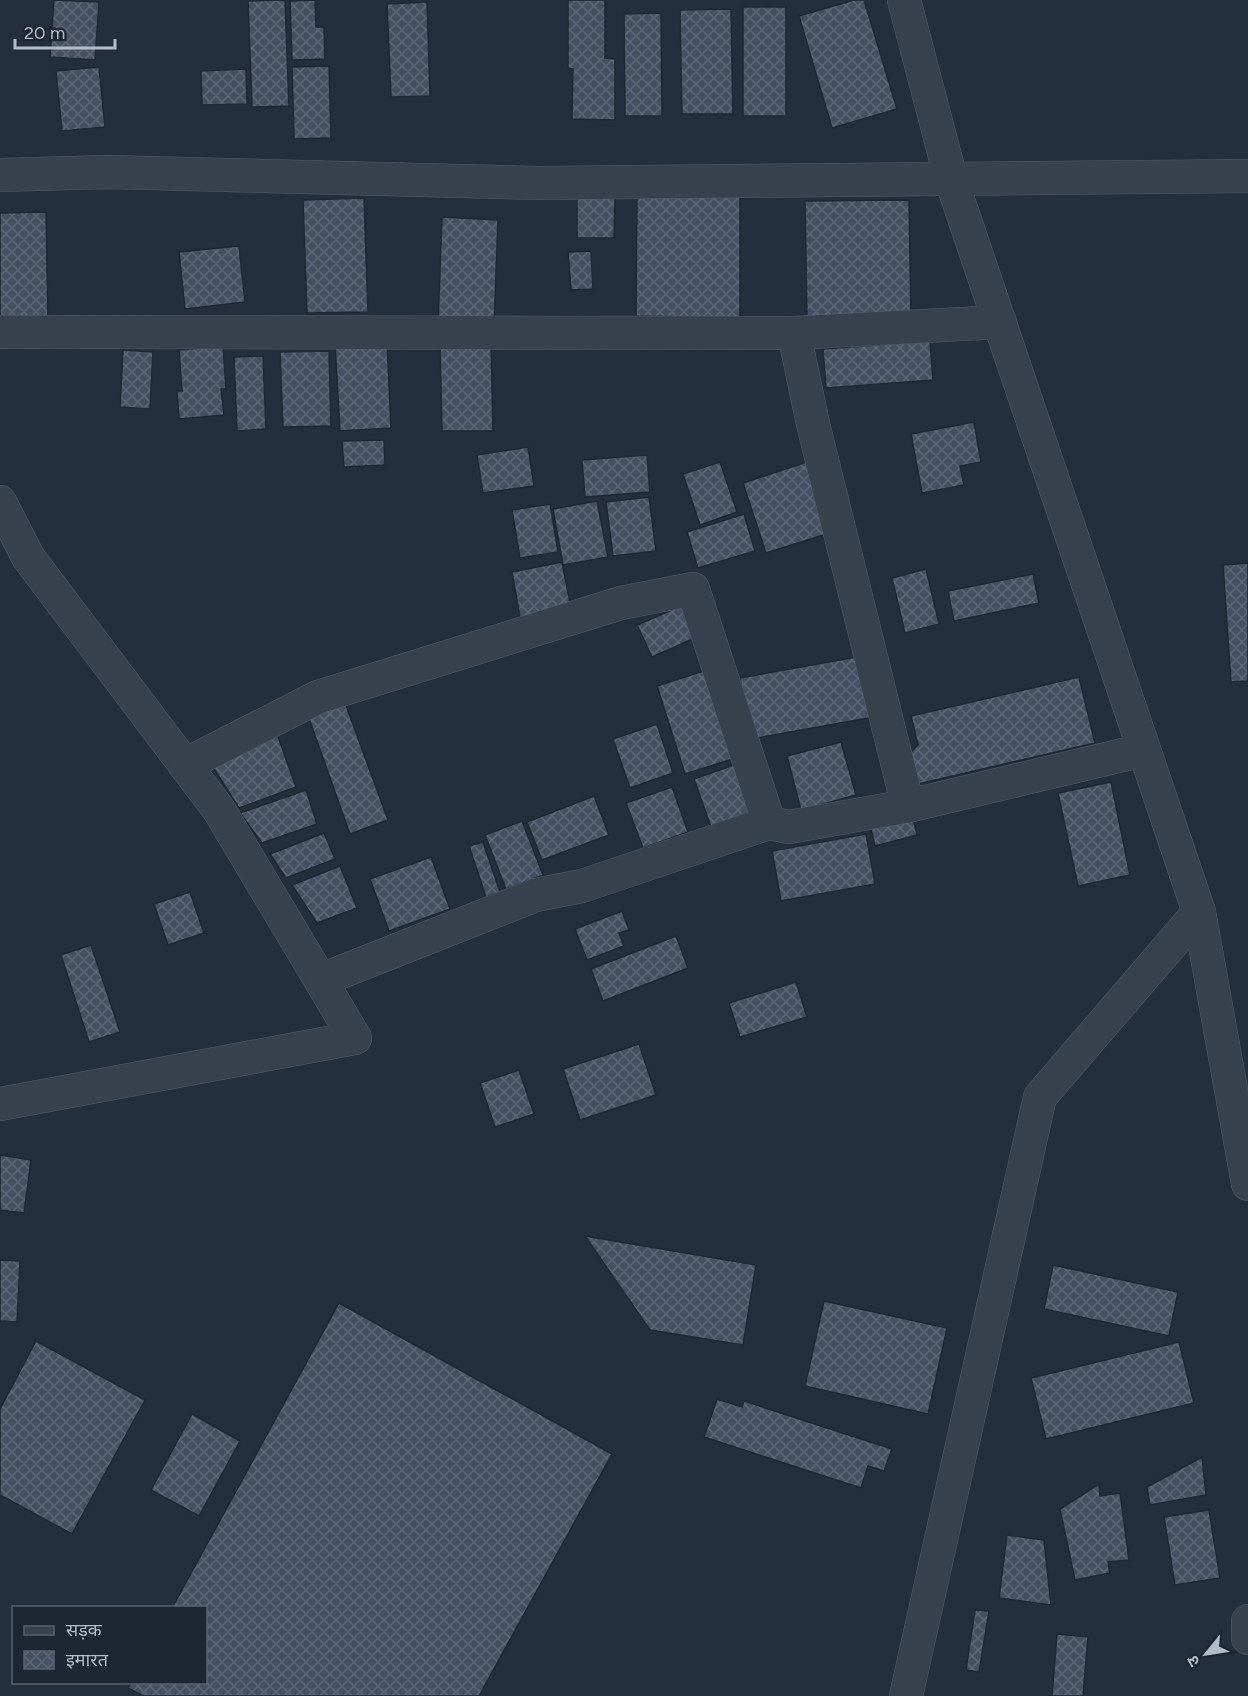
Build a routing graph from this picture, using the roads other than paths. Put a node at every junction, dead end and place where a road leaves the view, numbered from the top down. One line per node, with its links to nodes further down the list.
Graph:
1 (904, 0): 4 (street)
2 (0, 174): 4 (street)
3 (1248, 176): 4 (street)
4 (951, 179): 5 (street)
5 (999, 322): 7 (street); 9 (street)
6 (0, 332): 7 (street)
7 (794, 333): 11 (street)
8 (0, 502): 10 (street)
9 (1144, 750): 11 (street); 13 (street)
10 (185, 765): 12 (street); 14 (street)
11 (908, 806): 12 (street)
12 (769, 823): 14 (street)
13 (1199, 912): 16 (street); 20 (street)
14 (321, 980): 15 (street)
15 (0, 1104)
16 (1241, 1110): 17 (street)
17 (1248, 1184)
18 (1248, 1622): 19 (street)
19 (1248, 1638)
20 (906, 1696)

